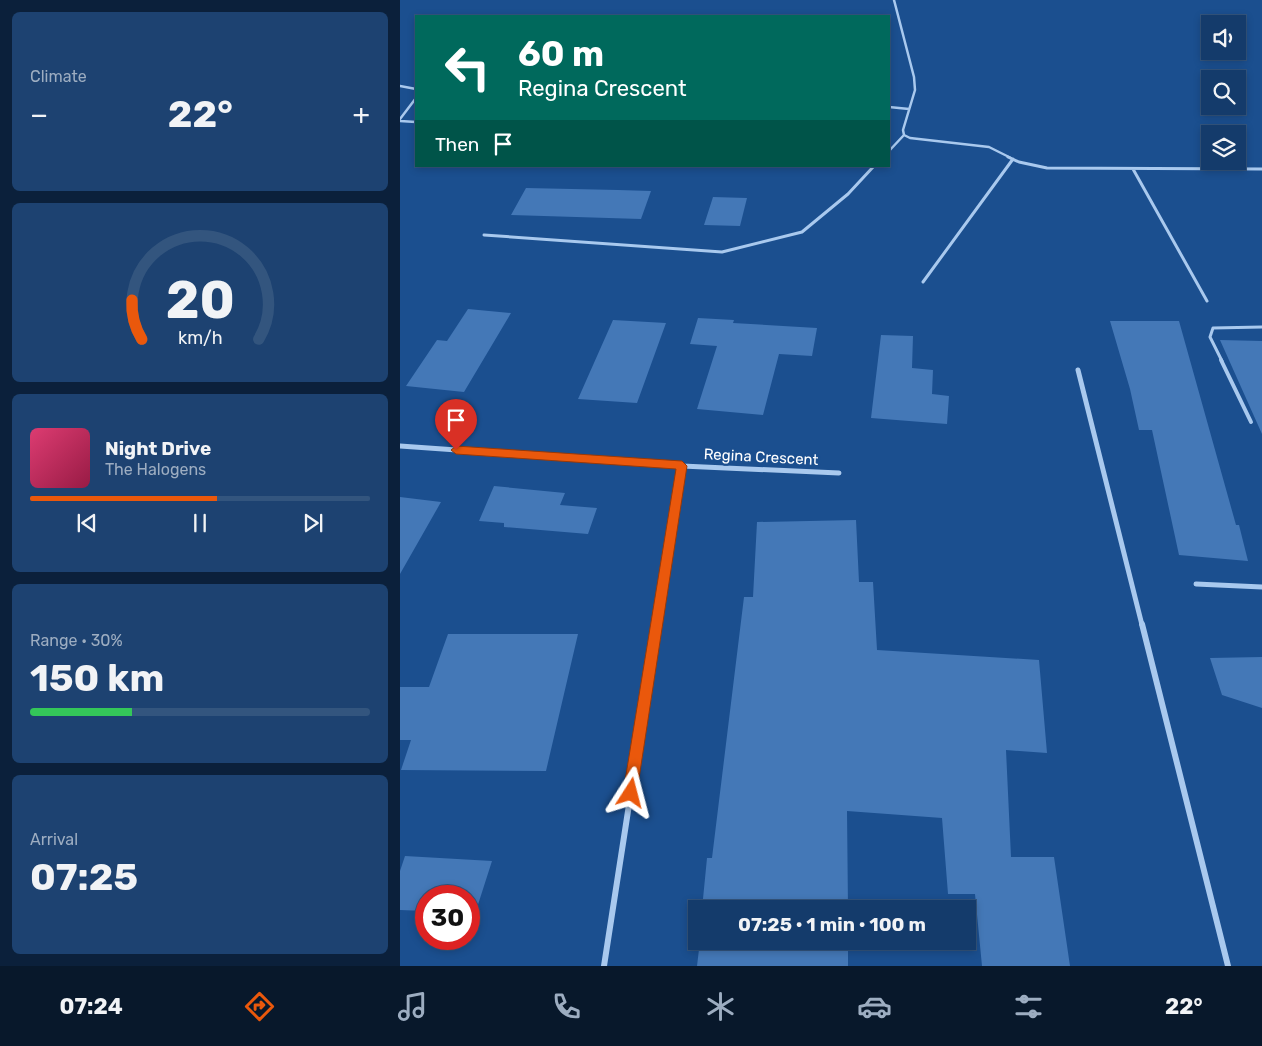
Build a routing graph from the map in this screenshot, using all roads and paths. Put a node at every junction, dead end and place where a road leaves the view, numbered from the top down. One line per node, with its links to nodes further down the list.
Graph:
1 (894, 0): 6 (lane)
2 (400, 86): 3 (lane)
3 (415, 90)
4 (415, 99): 7 (lane)
5 (890, 107): 6 (lane)
6 (908, 109): 9 (lane)
7 (400, 120): 8 (lane)
8 (415, 122)
9 (904, 135): 10 (lane); 11 (lane)
10 (890, 150)
11 (1013, 159): 13 (lane); 16 (lane)
12 (873, 167): 15 (lane)
13 (1132, 169): 14 (lane); 17 (lane)
14 (1262, 169)
15 (484, 235)
16 (923, 282)
17 (1207, 301)
18 (1262, 327): 20 (lane)
19 (1078, 370): 27 (street)
20 (1251, 422)
21 (400, 446): 22 (street, Regina Crescent)
22 (682, 466): 23 (street, Regina Crescent); 26 (street, Regina Crescent)
23 (839, 474)
24 (1196, 584): 25 (street)
25 (1262, 587)
26 (604, 966)
27 (1228, 966)

